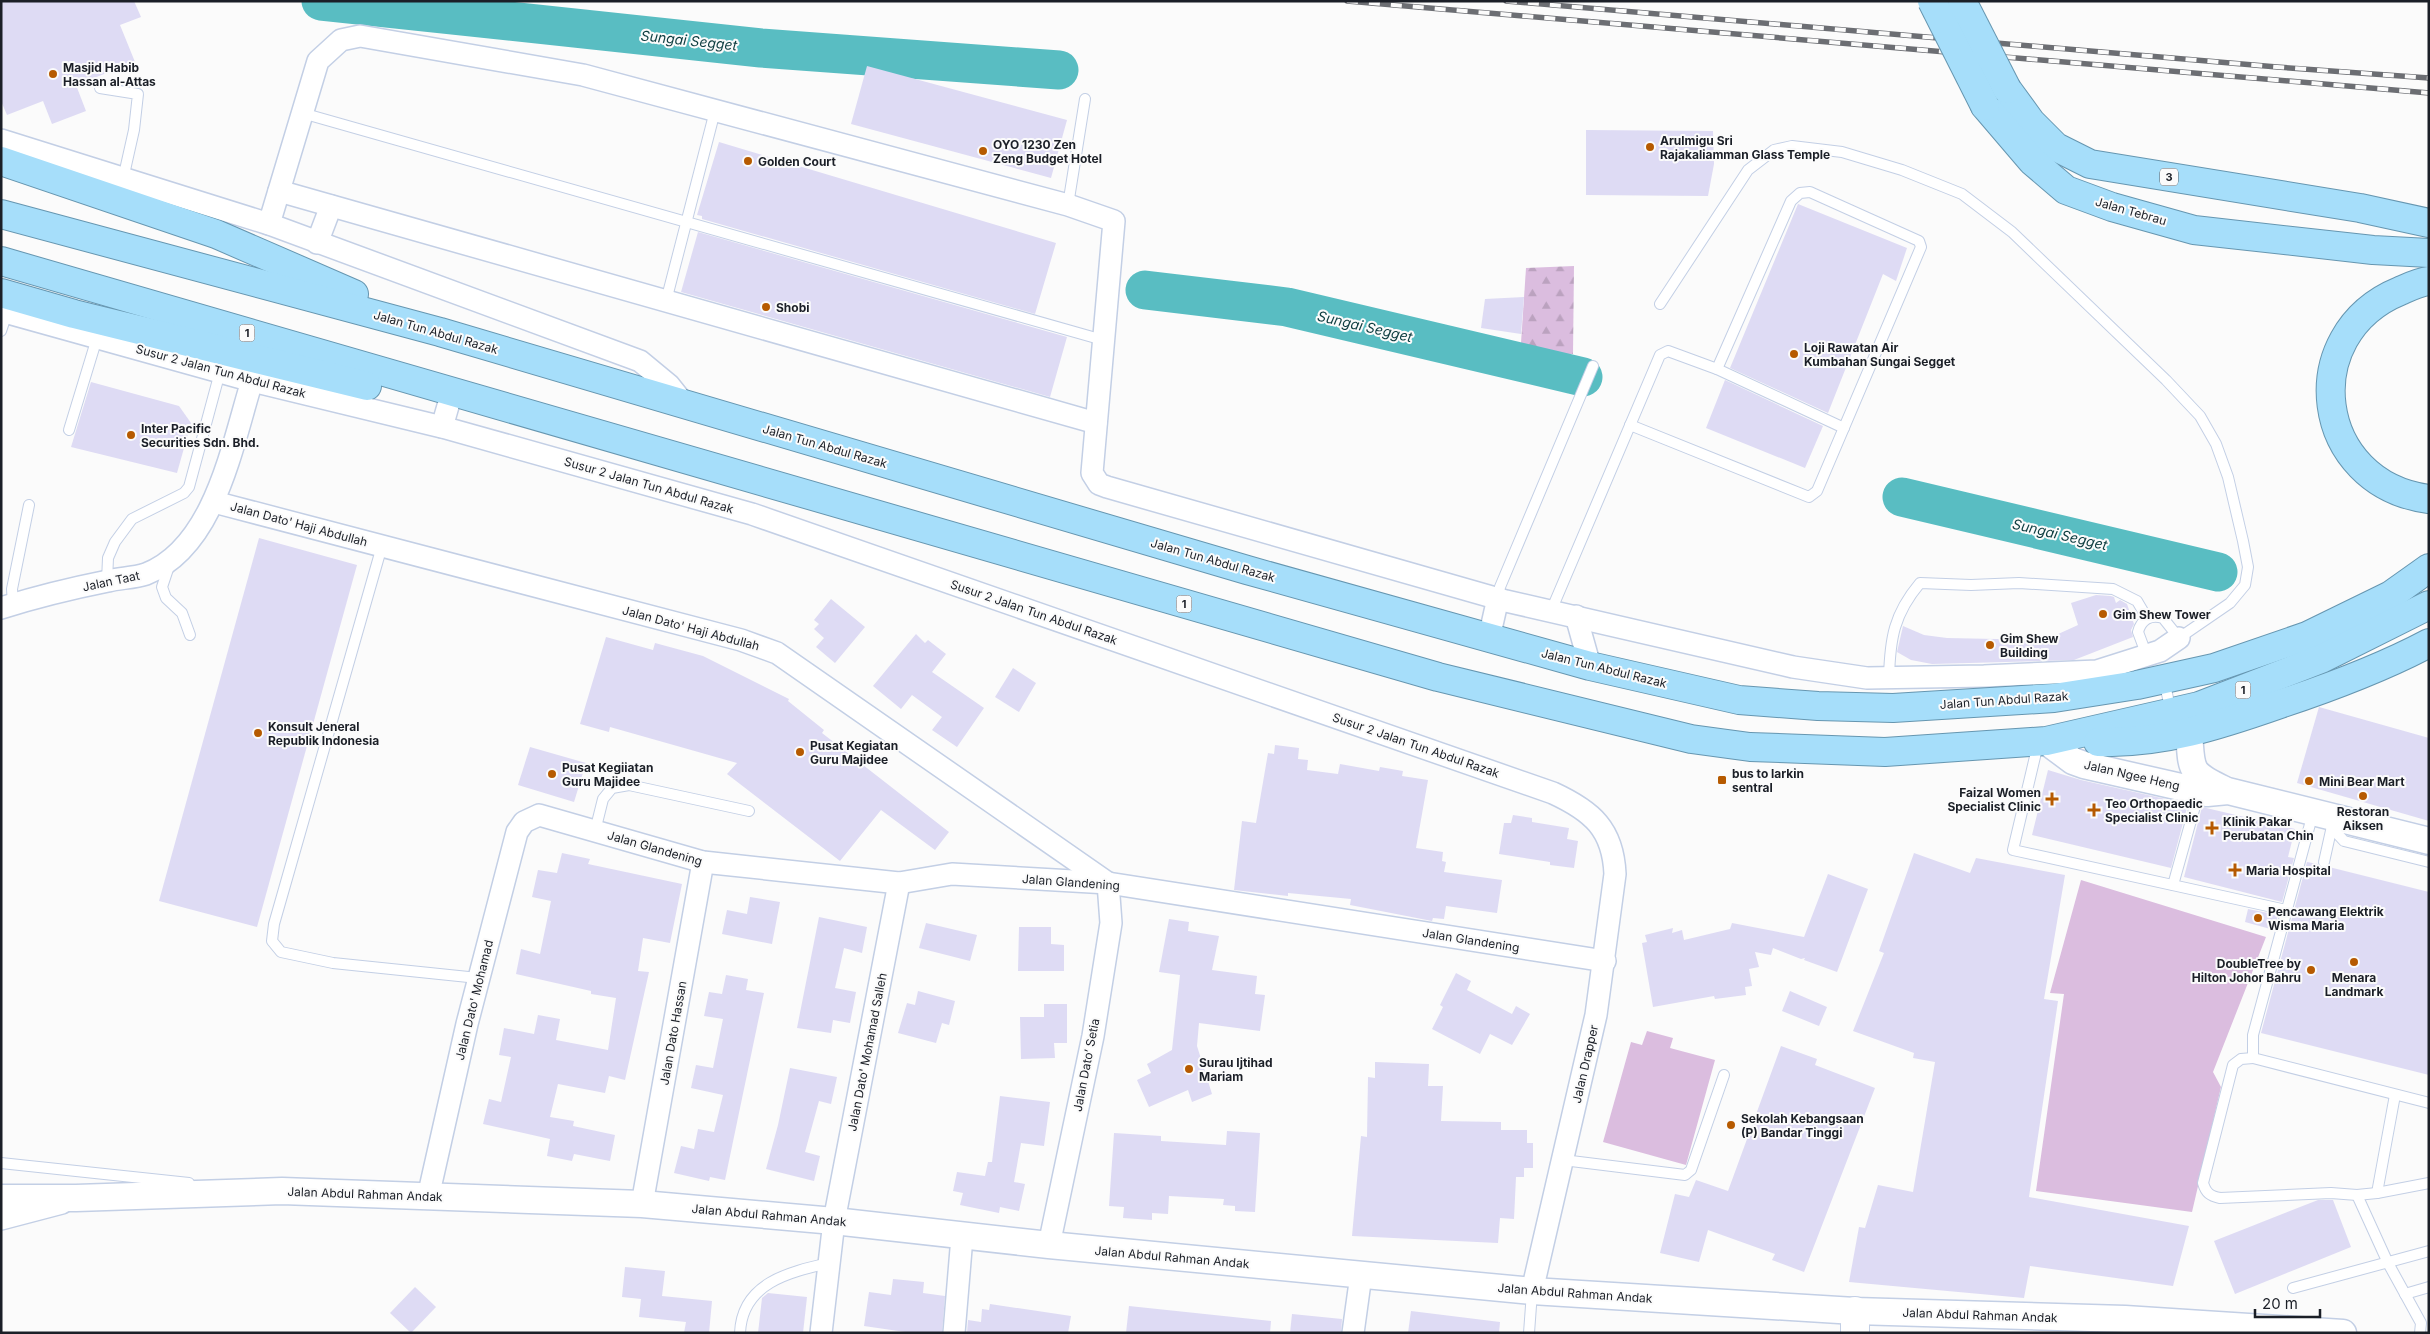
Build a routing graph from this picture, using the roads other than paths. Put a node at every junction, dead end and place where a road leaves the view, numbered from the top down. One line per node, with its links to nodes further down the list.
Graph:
1 (1932, 1): 18 (highway, Jalan Tebrau, bridge)
2 (1962, 1): 15 (highway, 3, bridge)
3 (100, 88): 9 (lane)
4 (1085, 99): 11 (lane)
5 (715, 111): 6 (street); 11 (street); 14 (lane)
6 (302, 113): 10 (street); 14 (lane)
7 (1, 140): 9 (street)
8 (1, 161): 24 (highway)
9 (123, 179): 16 (street)
10 (279, 191): 12 (street); 16 (street)
11 (1068, 205): 26 (street)
12 (331, 206): 17 (street); 21 (street)
13 (1, 214): 24 (highway, Jalan Tun Abdul Razak)
14 (687, 221): 21 (lane); 26 (lane)
15 (2429, 223)
16 (269, 224): 17 (street)
17 (317, 243): 32 (street)
18 (2429, 253)
19 (1, 261): 31 (highway, 1)
20 (2429, 281): 38 (highway)
21 (666, 301): 34 (street)
22 (1660, 304): 53 (lane)
23 (3, 312): 25 (street, Susur 2 Jalan Tun Abdul Razak); 33 (highway)
24 (440, 332): 32 (highway, Jalan Tun Abdul Razak)
25 (97, 338): 29 (street, Susur 2 Jalan Tun Abdul Razak); 37 (lane)
26 (1103, 340): 34 (street)
27 (1593, 366): 45 (lane)
28 (1717, 369): 35 (lane); 36 (lane); 36 (lane)
29 (220, 372): 30 (street, Susur 2 Jalan Tun Abdul Razak); 44 (lane)
30 (252, 381): 33 (street, Susur 2 Jalan Tun Abdul Razak); 39 (street, Jalan Taat)
31 (493, 404): 33 (highway); 60 (highway, 1)
32 (684, 405): 52 (highway, Jalan Tun Abdul Razak)
33 (445, 416): 67 (street, Susur 2 Jalan Tun Abdul Razak)
34 (1096, 423): 45 (street)
35 (1630, 424): 36 (lane); 48 (lane)
36 (1844, 428)
37 (69, 430)
38 (2429, 499)
39 (214, 502): 41 (street, Jalan Dato' Haji Abdullah); 42 (street, Jalan Taat)
40 (29, 505): 47 (lane)
41 (382, 546): 73 (street, Jalan Dato' Haji Abdullah); 77 (lane)
42 (171, 560): 44 (street, Jalan Taat); 51 (lane)
43 (2429, 568): 58 (highway, Jalan Tun Abdul Razak)
44 (107, 581): 47 (street, Jalan Taat)
45 (1498, 598): 48 (street); 52 (street)
46 (2429, 605): 59 (highway, 1)
47 (7, 606)
48 (1551, 611): 49 (street)
49 (1576, 616): 56 (street); 57 (street)
50 (2147, 618): 53 (lane); 55 (lane); 57 (lane)
51 (190, 635)
52 (1489, 638): 56 (highway, Jalan Tun Abdul Razak)
53 (2179, 638): 55 (street)
54 (2429, 643): 59 (highway)
55 (2147, 656): 57 (street)
56 (1590, 666): 58 (highway, Jalan Tun Abdul Razak)
57 (1889, 678)
58 (2164, 679): 59 (lane)
59 (2180, 723): 60 (highway, 1); 62 (street)
60 (2042, 741): 61 (street, Jalan Ngee Heng); 74 (lane)
61 (2199, 791): 62 (street, Jalan Ngee Heng); 74 (lane)
62 (2228, 792): 65 (street, Jalan Ngee Heng)
63 (749, 811): 66 (lane)
64 (539, 815): 66 (street, Jalan Glandening); 77 (street, Jalan Dato' Mohamad)
65 (2325, 819): 68 (street, Jalan Ngee Heng); 70 (lane); 71 (lane); 75 (lane)
66 (595, 830): 69 (street, Jalan Glandening)
67 (1607, 835): 76 (street, Jalan Drapper)
68 (2429, 842)
69 (703, 862): 72 (street, Jalan Glandening); 92 (street, Jalan Dato Hassan)
70 (2324, 862)
71 (2429, 862)
72 (899, 883): 73 (street, Jalan Glandening); 94 (street, Jalan Dato' Mohamad Salleh)
73 (1108, 883): 76 (street, Jalan Glandening); 96 (street, Jalan Dato’ Setia)
74 (2173, 885): 75 (lane)
75 (2286, 910): 78 (lane)
76 (1605, 961): 82 (street, Jalan Drapper)
77 (478, 978): 89 (street, Jalan Dato' Mohamad)
78 (2253, 1058): 80 (lane); 88 (lane)
79 (1724, 1075): 82 (lane)
80 (2395, 1095): 81 (lane); 87 (lane)
81 (2429, 1103)
82 (1562, 1160): 103 (street, Jalan Drapper)
83 (1, 1163): 86 (lane)
84 (2429, 1183): 87 (lane)
85 (1, 1185): 91 (street)
86 (282, 1190): 89 (street, Jalan Abdul Rahman Andak); 91 (street, Jalan Abdul Rahman Andak)
87 (2377, 1193): 88 (lane)
88 (2357, 1195): 99 (lane)
89 (428, 1197): 92 (street, Jalan Abdul Rahman Andak)
90 (1, 1198): 91 (street, Jalan Abdul Rahman Andak)
91 (76, 1198): 93 (street)
92 (642, 1204): 94 (street, Jalan Abdul Rahman Andak)
93 (1, 1219)
94 (834, 1221): 95 (street, Jalan Abdul Rahman Andak); 98 (street, Jalan Dato' Mohamad Salleh)
95 (962, 1237): 96 (street, Jalan Abdul Rahman Andak); 108 (street)
96 (1048, 1245): 100 (street, Jalan Abdul Rahman Andak)
97 (2429, 1251): 99 (lane)
98 (830, 1263): 106 (lane); 107 (street, Jalan Dato' Mohamad Salleh)
99 (2388, 1264): 102 (lane); 104 (lane)
100 (1361, 1275): 103 (street, Jalan Abdul Rahman Andak); 109 (street)
101 (2429, 1287): 104 (lane)
102 (2293, 1288)
103 (1532, 1291): 105 (street, Jalan Abdul Rahman Andak); 110 (lane)
104 (2405, 1294): 112 (lane)
105 (1855, 1322): 111 (street, Jalan Abdul Rahman Andak)
106 (740, 1333)
107 (821, 1333)
108 (954, 1333)
109 (1354, 1333)
110 (1529, 1333)
111 (2343, 1333)
112 (2420, 1333)

